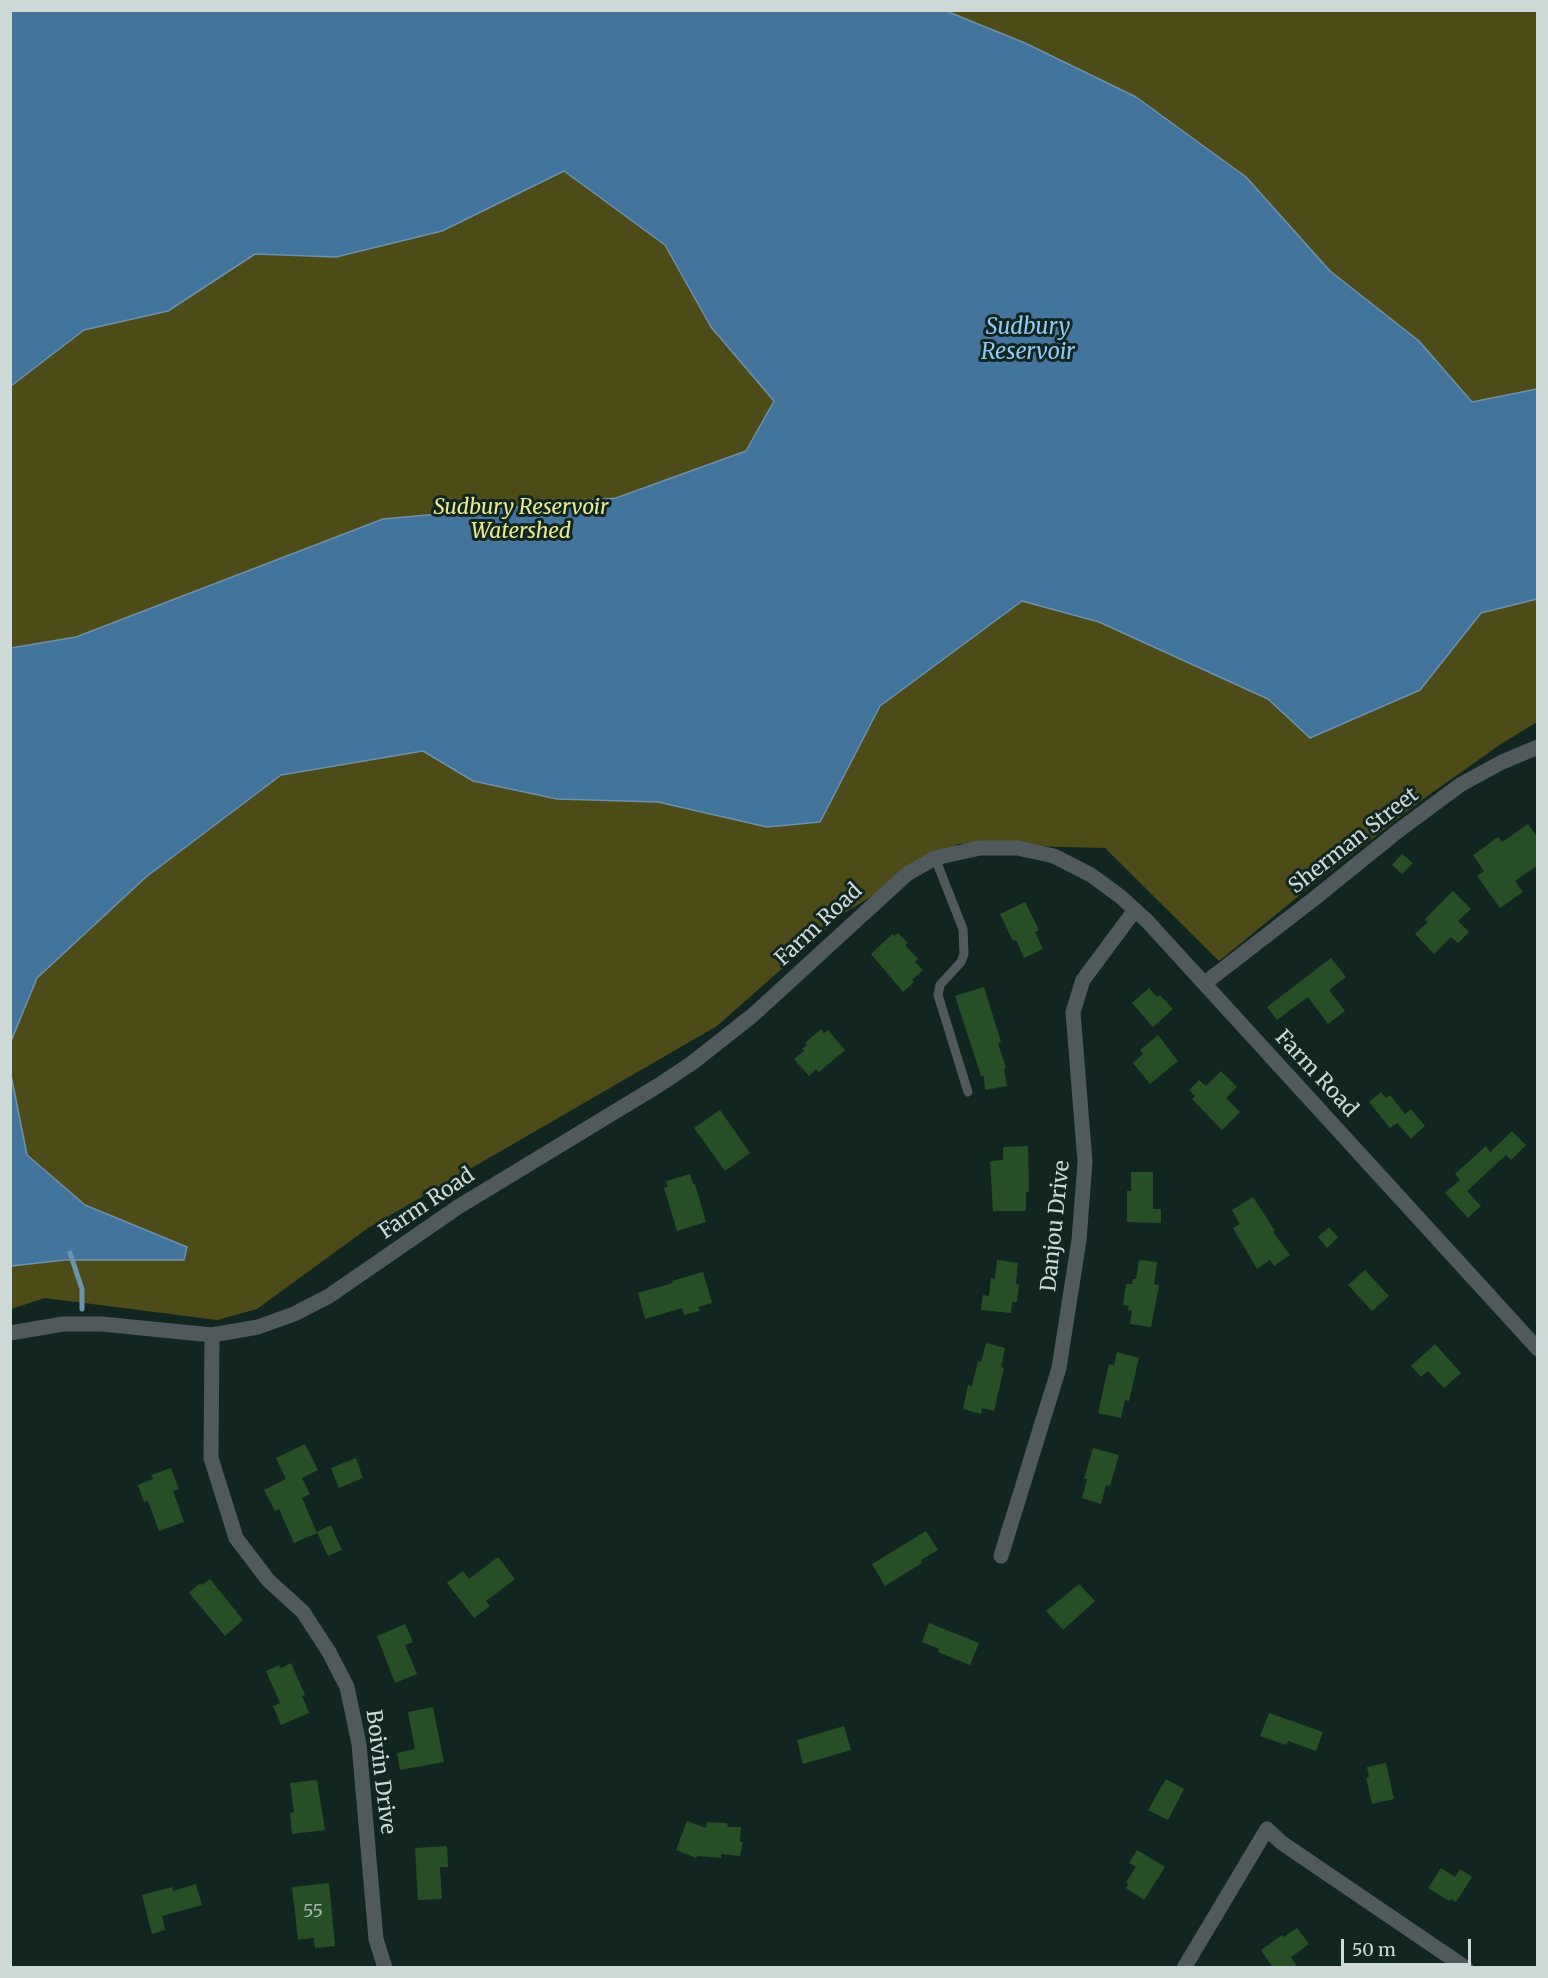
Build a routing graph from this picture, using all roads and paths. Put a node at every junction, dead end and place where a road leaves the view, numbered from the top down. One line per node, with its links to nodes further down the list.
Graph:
1 (1538, 747): 4 (street, Sherman Street)
2 (935, 858): 3 (street, Farm Road); 5 (lane); 7 (street, Farm Road)
3 (1135, 910): 4 (street, Farm Road); 9 (street, Danjou Drive)
4 (1205, 983): 8 (street, Farm Road)
5 (968, 1092)
6 (10, 1333): 7 (street, Farm Road)
7 (212, 1335): 10 (street, Boivin Drive)
8 (1538, 1349)
9 (1001, 1556)
10 (385, 1968)
11 (1184, 1968): 12 (street)
12 (1466, 1968)

